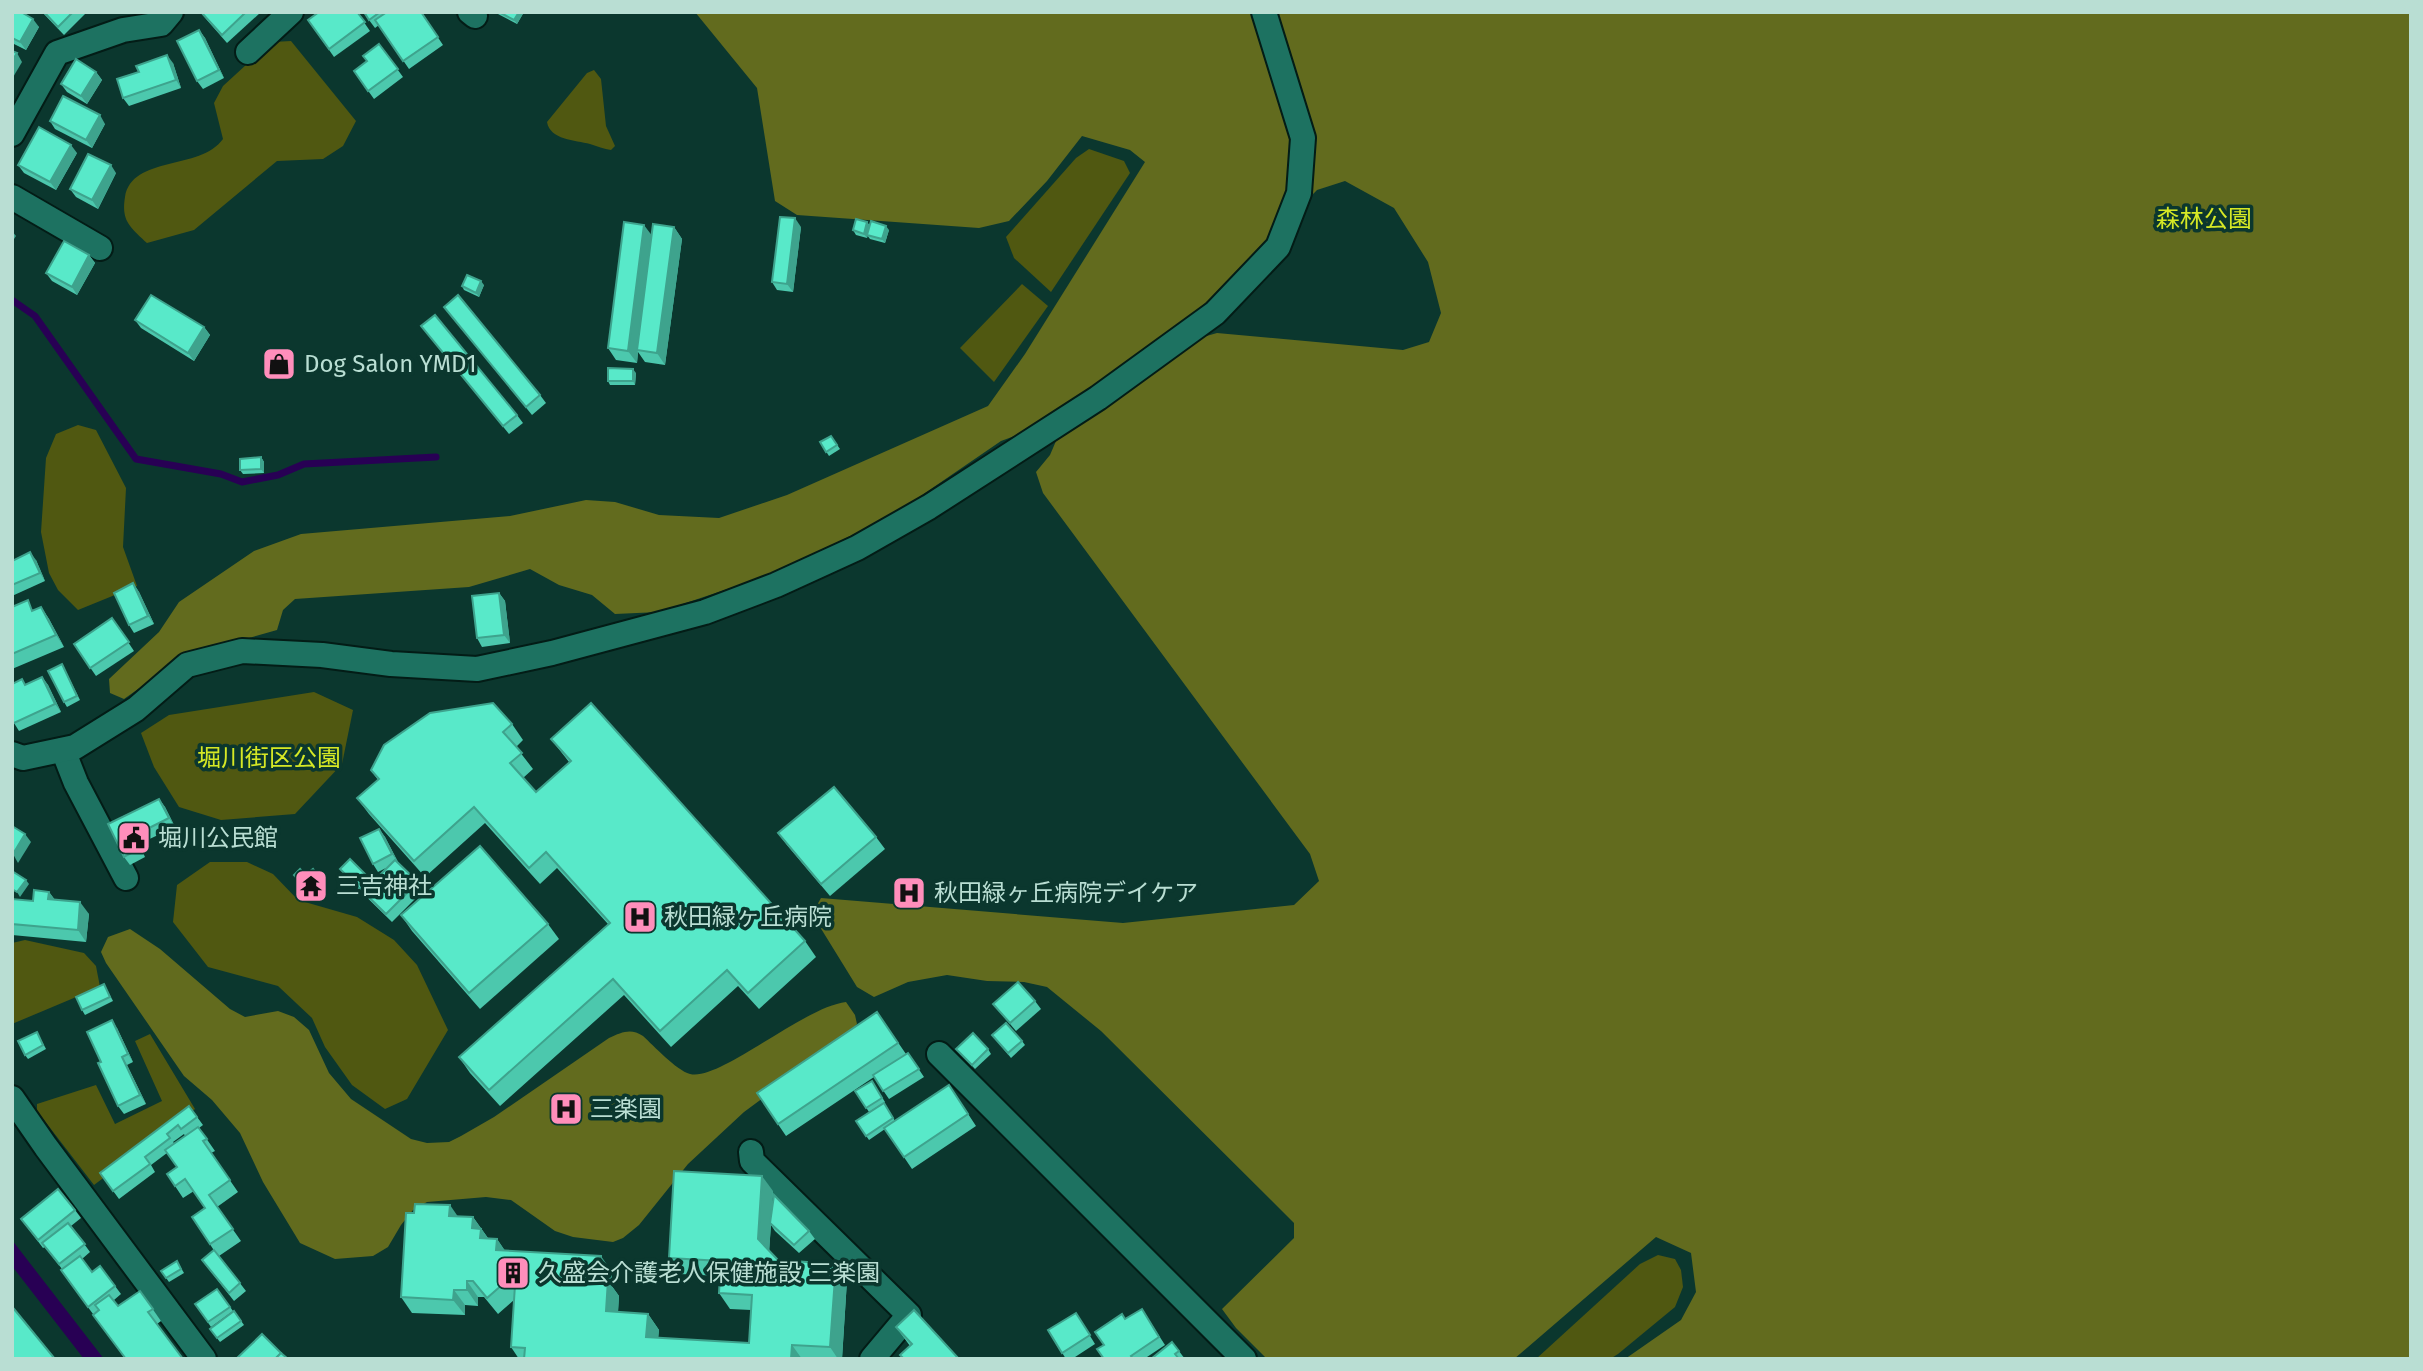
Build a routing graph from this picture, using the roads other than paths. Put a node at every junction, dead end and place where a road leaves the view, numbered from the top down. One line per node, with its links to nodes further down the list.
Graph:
1 (171, 12): 4 (street)
2 (290, 12): 5 (street)
3 (1264, 12): 9 (street)
4 (115, 21): 6 (street)
5 (248, 52)
6 (12, 134)
7 (12, 197): 8 (street)
8 (100, 248)
9 (63, 750): 10 (street); 11 (street)
10 (12, 754)
11 (126, 878)
12 (939, 1054): 17 (street)
13 (12, 1098): 15 (street)
14 (751, 1152): 16 (street)
15 (204, 1359)
16 (872, 1359)
17 (1244, 1359)

